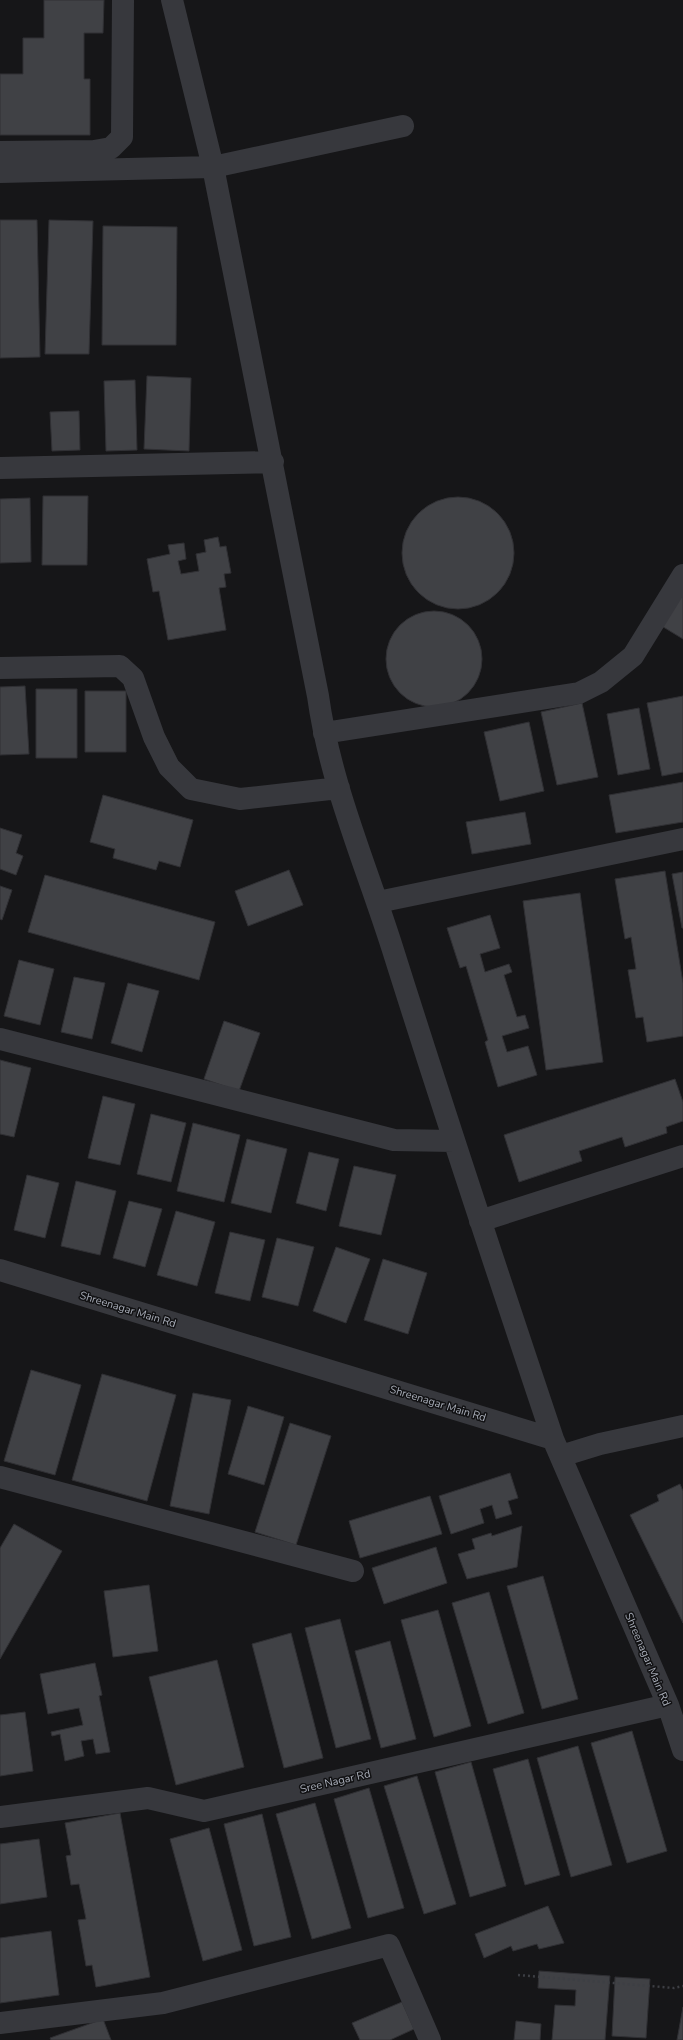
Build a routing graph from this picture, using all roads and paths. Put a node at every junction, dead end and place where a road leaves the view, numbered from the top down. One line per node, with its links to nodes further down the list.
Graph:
1 (123, 0): 4 (street)
2 (172, 0): 5 (street)
3 (403, 126): 5 (street)
4 (0, 152)
5 (213, 167): 6 (street); 7 (street)
6 (0, 172)
7 (273, 462): 8 (street); 11 (street)
8 (0, 468)
9 (683, 575): 11 (street)
10 (0, 668): 12 (street)
11 (324, 733): 12 (street)
12 (339, 788): 14 (street)
13 (683, 839): 14 (street)
14 (378, 902): 16 (street)
15 (0, 1038): 16 (street)
16 (454, 1141): 18 (street)
17 (683, 1156): 18 (street)
18 (480, 1221): 21 (street)
19 (0, 1270): 21 (street, Shreenagar Main Rd)
20 (683, 1426): 21 (street)
21 (557, 1447): 24 (street, Shreenagar Main Rd)
22 (0, 1477): 23 (street)
23 (353, 1571)
24 (668, 1705): 25 (street, Shreenagar Main Rd); 26 (street, Sree Nagar Rd)
25 (683, 1750)
26 (0, 1817)
27 (518, 1975): 28 (path)
28 (683, 1986)
29 (0, 2023): 30 (street)
30 (430, 2040)

